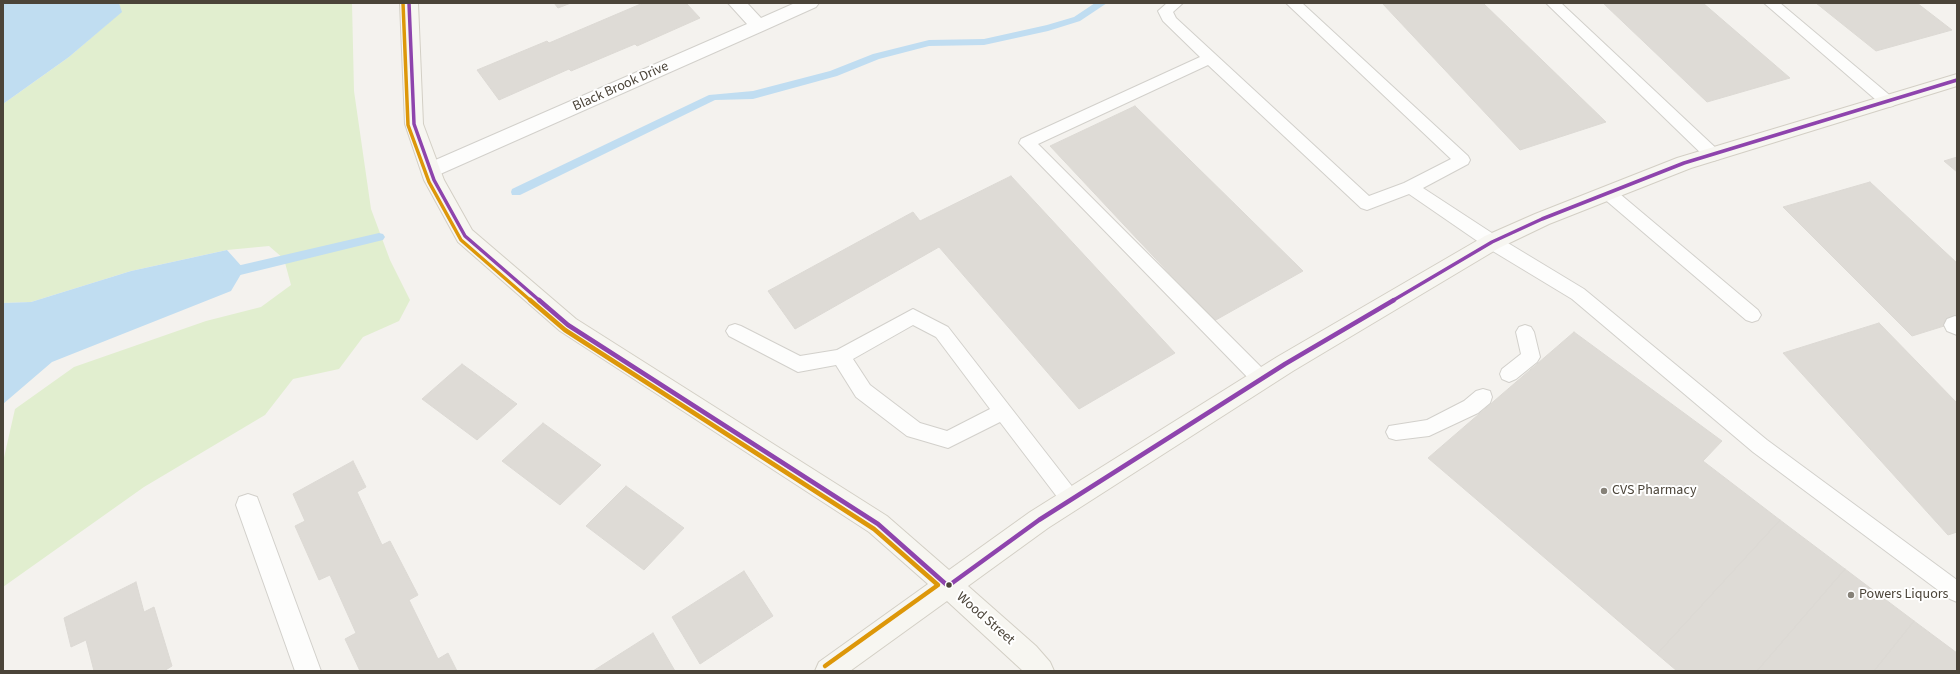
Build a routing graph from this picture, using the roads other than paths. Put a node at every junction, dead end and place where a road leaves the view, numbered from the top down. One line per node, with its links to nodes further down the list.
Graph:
1 (409, 3): 13 (main road, Wood Street)
2 (737, 3): 8 (street)
3 (810, 3): 8 (street, Black Brook Drive)
4 (1176, 3): 9 (lane)
5 (1293, 3): 14 (lane)
6 (1553, 3): 12 (lane)
7 (1770, 3): 11 (lane)
8 (759, 26): 13 (street, Black Brook Drive)
9 (1210, 58): 14 (lane); 22 (lane)
10 (1957, 80): 11 (main road)
11 (1888, 102): 12 (main road)
12 (1713, 154): 15 (main road)
13 (431, 170): 28 (main road, Wood Street)
14 (1410, 187): 16 (lane)
15 (1608, 193): 16 (main road); 17 (lane)
16 (1492, 242): 22 (main road); 29 (lane)
17 (1752, 315)
18 (735, 331): 20 (lane)
19 (1525, 332): 21 (lane)
20 (841, 357): 24 (lane); 24 (lane)
21 (1509, 374)
22 (1261, 379): 26 (main road)
23 (1483, 397): 25 (lane)
24 (1003, 411): 26 (lane)
25 (1396, 432)
26 (1071, 500): 28 (main road)
27 (248, 505): 30 (street)
28 (948, 586): 31 (main road); 32 (main road, Wood Street)
29 (1957, 592)
30 (308, 671)
31 (828, 671)
32 (1041, 671)

